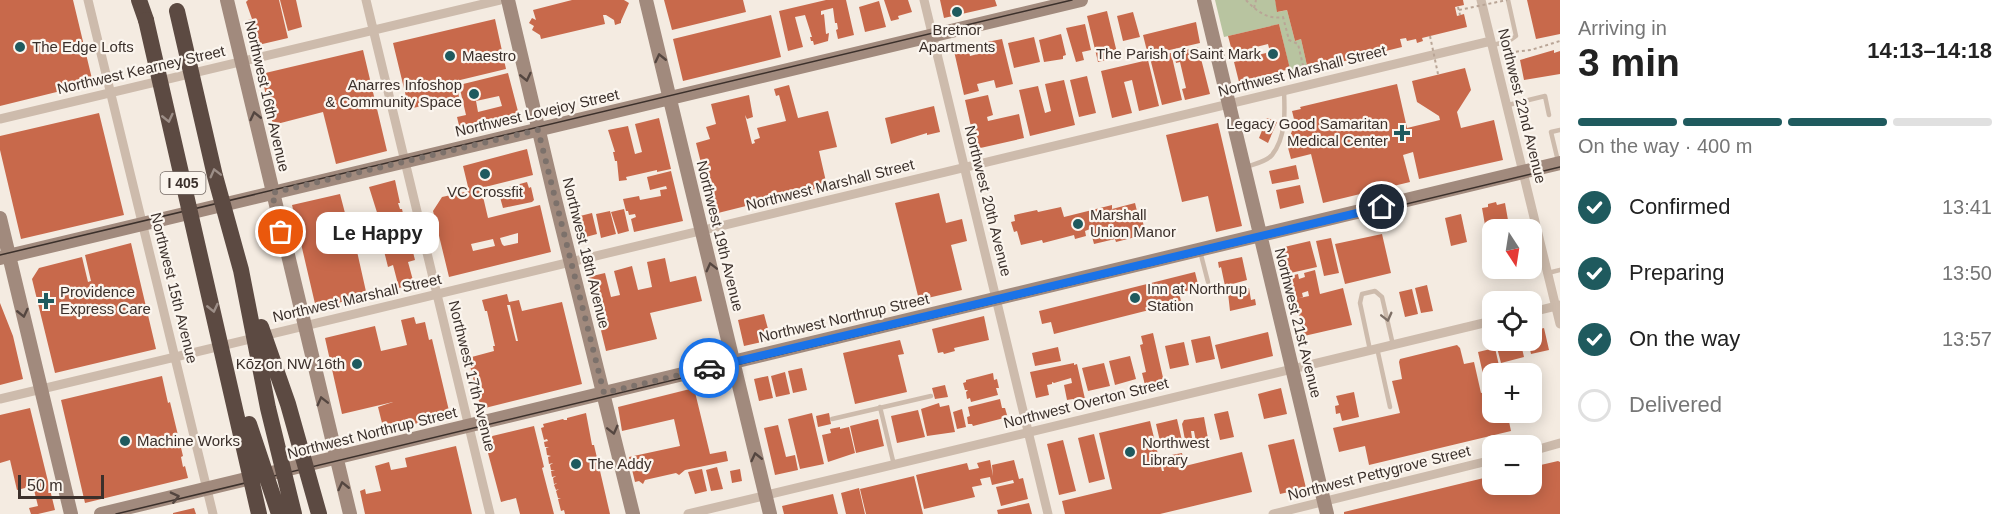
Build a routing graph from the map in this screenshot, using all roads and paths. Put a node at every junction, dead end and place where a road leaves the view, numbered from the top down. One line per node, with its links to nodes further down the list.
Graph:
1 (88, 0): 28 (street, Northwest 15th Avenue)
2 (140, 0): 61 (highway, I 405, one-way to 61, bridge)
3 (227, 0): 24 (street, Northwest 16th Avenue)
4 (366, 0): 18 (street, Northwest 17th Avenue)
5 (500, 0): 18 (street, Northwest Kearney Street)
6 (508, 0): 34 (street, Northwest 18th Avenue, one-way to 34)
7 (646, 0): 29 (street, Northwest 19th Avenue, one-way to 7)
8 (924, 0): 19 (street, Northwest 20th Avenue)
9 (1081, 0): 19 (street, Northwest Lovejoy Street)
10 (1204, 0): 30 (street, Northwest 21st Avenue)
11 (1246, 0): 16 (path)
12 (1257, 0): 16 (path)
13 (1481, 0): 22 (street, Northwest 22nd Avenue)
14 (1508, 0): 17 (path, bridge); 22 (lane)
15 (175, 4): 49 (highway, I 405, one-way to 15, bridge)
16 (1254, 8): 26 (path)
17 (1460, 15)
18 (374, 30): 24 (street, Northwest Kearney Street); 36 (street, Northwest 17th Avenue)
19 (933, 35): 29 (street, Northwest Lovejoy Street); 39 (street, Northwest 20th Avenue)
20 (1430, 36): 25 (path, bridge)
21 (1560, 40): 23 (path)
22 (1492, 43): 23 (street, Northwest 22nd Avenue); 26 (street, Northwest Marshall Street)
23 (1496, 55): 31 (street, Northwest 22nd Avenue)
24 (242, 62): 28 (street, Northwest Kearney Street); 41 (street, Northwest 16th Avenue, one-way to 24)
25 (1438, 74)
26 (1308, 85): 27 (street, Northwest Marshall Street)
27 (1284, 91): 30 (street, Northwest Marshall Street); 38 (lane)
28 (110, 93): 33 (street, Northwest Kearney Street); 43 (street, Northwest 15th Avenue)
29 (669, 99): 34 (street, Northwest Lovejoy Street); 44 (street, Northwest 19th Avenue)
30 (1228, 104): 38 (street, Northwest 21st Avenue); 39 (street, Northwest Marshall Street)
31 (1508, 105): 32 (lane); 40 (street, Northwest 22nd Avenue)
32 (1549, 115)
33 (0, 119)
34 (538, 130): 36 (street, Northwest Lovejoy Street); 48 (street, Northwest 18th Avenue)
35 (1560, 130): 37 (lane)
36 (405, 162): 41 (street, Northwest Lovejoy Street); 53 (street, Northwest 17th Avenue)
37 (1559, 164): 40 (street, Northwest Northrup Street)
38 (1243, 167): 45 (street, Northwest 21st Avenue)
39 (964, 168): 44 (street, Northwest Marshall Street); 54 (street, Northwest 20th Avenue)
40 (1524, 172): 45 (street, Northwest Northrup Street); 51 (street, Northwest 22nd Avenue)
41 (272, 193): 43 (street, Northwest Lovejoy Street); 59 (street, Northwest 16th Avenue)
42 (0, 218): 47 (street)
43 (142, 225): 47 (street, Northwest Lovejoy Street); 63 (street, Northwest 15th Avenue)
44 (702, 231): 48 (street, Northwest Marshall Street); 64 (street, Northwest 19th Avenue, one-way to 44)
45 (1260, 237): 46 (street, Northwest Northrup Street); 65 (street, Northwest 21st Avenue)
46 (1200, 251): 52 (lane); 54 (street, Northwest Northrup Street)
47 (4, 257): 66 (street, one-way to 66)
48 (571, 262): 53 (street, Northwest Marshall Street); 67 (street, Northwest 18th Avenue)
49 (241, 270): 88 (highway, I 405, bridge); 89 (highway, bridge)
50 (1560, 270): 51 (lane)
51 (1548, 273): 55 (street, Northwest 22nd Avenue)
52 (1208, 282)
53 (436, 294): 59 (street, Northwest Marshall Street); 73 (street, Northwest 17th Avenue)
54 (996, 299): 64 (street, Northwest Northrup Street); 74 (street, Northwest 20th Avenue)
55 (1558, 306): 56 (street); 58 (street, Northwest 22nd Avenue)
56 (1542, 310)
57 (1482, 323): 60 (street, Northwest Overton Street)
58 (1560, 324)
59 (303, 326): 63 (street, Northwest Marshall Street); 77 (street, Northwest 16th Avenue, one-way to 59)
60 (1393, 345): 62 (street, Northwest Overton Street); 62 (lane, one-way to 60)
61 (222, 346): 86 (highway, I 405, bridge); 87 (highway, bridge)
62 (1373, 349): 65 (street, Northwest Overton Street); 71 (lane)
63 (176, 357): 66 (street, Northwest Marshall Street); 80 (street, Northwest 15th Avenue)
64 (734, 362): 67 (street, Northwest Northrup Street); 81 (street, Northwest 19th Avenue, one-way to 64)
65 (1292, 369): 74 (street, Northwest Overton Street); 82 (street, Northwest 21st Avenue)
66 (41, 389): 69 (street, Northwest Marshall Street); 83 (street)
67 (604, 393): 73 (street, Northwest Northrup Street); 92 (street, Northwest 18th Avenue, one-way to 92)
68 (931, 396): 70 (lane)
69 (0, 399)
70 (880, 407): 72 (lane); 79 (lane)
71 (1390, 407)
72 (832, 419)
73 (469, 426): 77 (street, Northwest Northrup Street); 91 (street, Northwest 17th Avenue)
74 (1029, 432): 79 (street, Northwest Overton Street); 95 (street, Northwest 20th Avenue)
75 (1560, 444): 76 (street)
76 (1542, 448)
77 (336, 458): 80 (street, Northwest Northrup Street); 90 (street, Northwest 16th Avenue, one-way to 77)
78 (1482, 463): 82 (street, Northwest Pettygrove Street)
79 (894, 465): 81 (street, Northwest Overton Street)
80 (208, 489): 84 (street, Northwest Northrup Street, one-way to 80); 85 (street, Northwest 15th Avenue)
81 (765, 496): 93 (street, Northwest Overton Street); 94 (street, Northwest 19th Avenue)
82 (1325, 508): 96 (street, Northwest Pettygrove Street)
83 (71, 514)
84 (101, 514)
85 (213, 514)
86 (259, 514)
87 (279, 514)
88 (294, 514)
89 (320, 514)
90 (350, 514)
91 (490, 514)
92 (633, 514)
93 (688, 514)
94 (770, 514)
95 (1048, 514)
96 (1273, 514)

